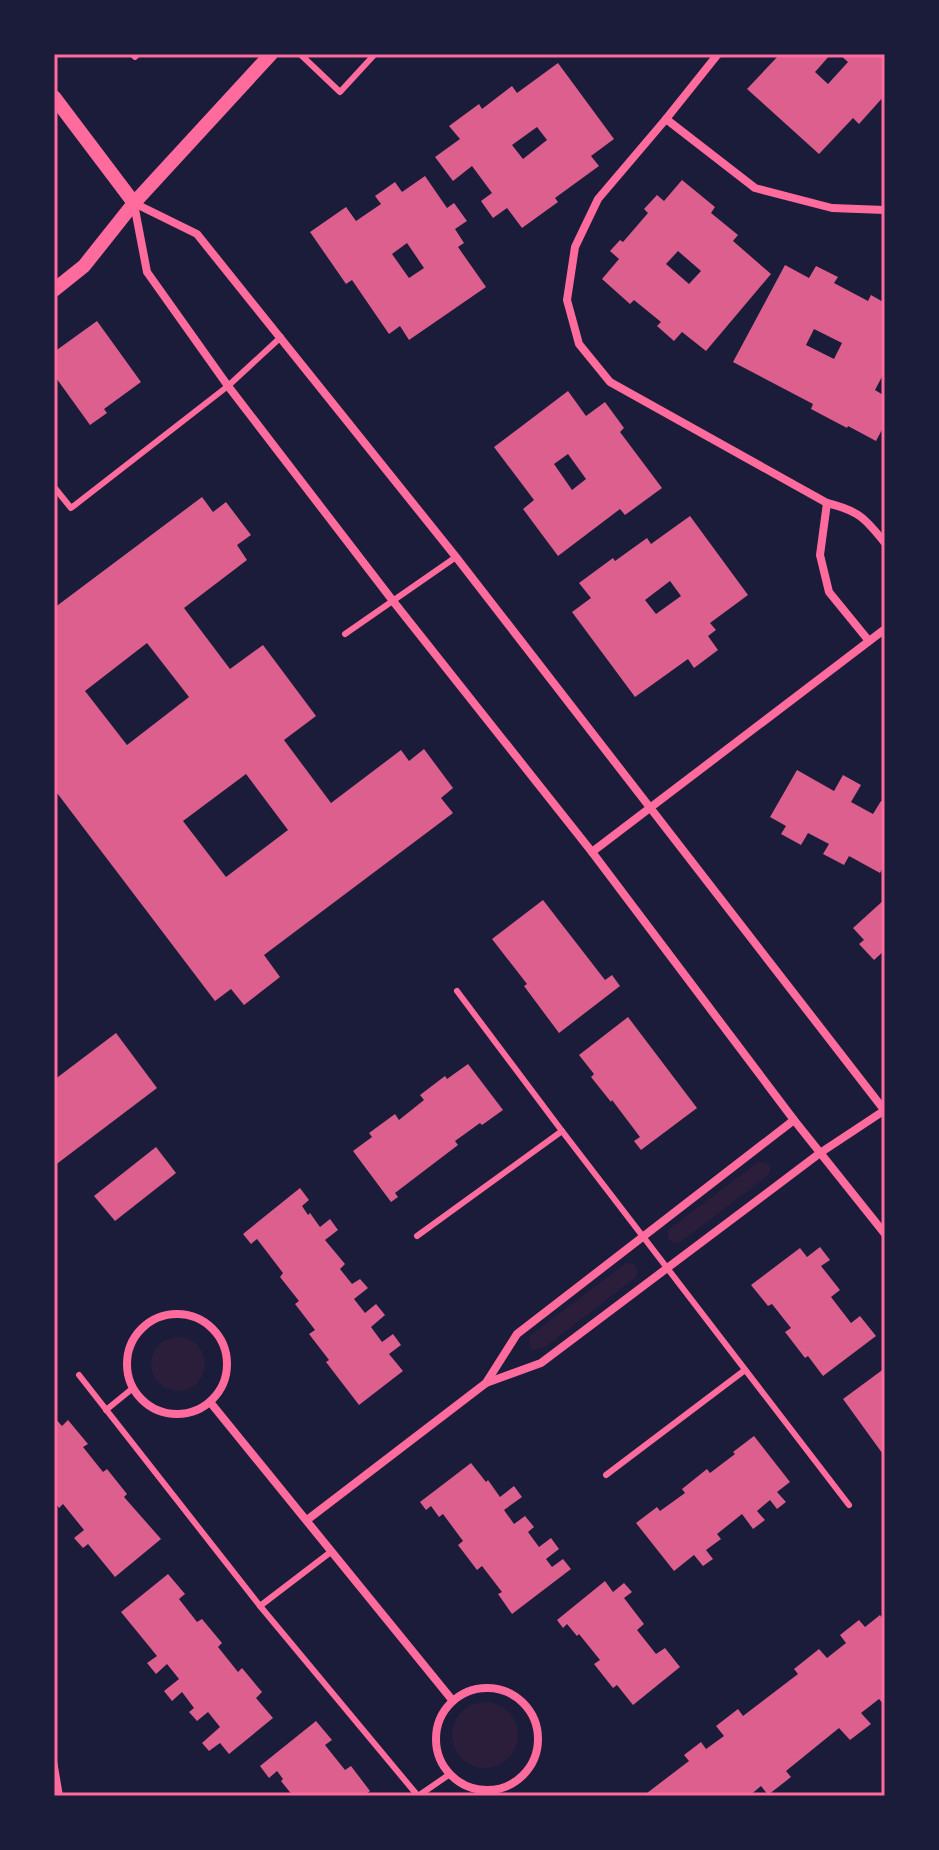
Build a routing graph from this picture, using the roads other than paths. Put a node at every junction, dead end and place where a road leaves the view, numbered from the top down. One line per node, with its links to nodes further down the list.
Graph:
1 (271, 54): 7 (street)
2 (300, 54): 3 (lane)
3 (375, 54)
4 (718, 54): 6 (street)
5 (54, 97): 7 (street)
6 (666, 119): 8 (street); 13 (street)
7 (134, 203): 9 (street); 10 (street); 11 (street)
8 (885, 210)
9 (54, 290)
10 (281, 337): 11 (lane); 15 (street)
11 (228, 386): 12 (lane); 16 (street)
12 (54, 487)
13 (827, 503): 14 (street); 19 (street)
14 (885, 543)
15 (456, 557): 16 (lane); 20 (street)
16 (393, 601): 18 (lane); 21 (street)
17 (885, 629): 19 (street)
18 (345, 634)
19 (869, 641): 20 (street)
20 (649, 808): 21 (street); 23 (street)
21 (592, 852): 24 (street)
22 (457, 991): 25 (lane)
23 (885, 1110): 26 (street)
24 (794, 1120): 26 (street); 29 (street)
25 (562, 1131): 28 (lane); 29 (lane)
26 (820, 1153): 27 (street); 30 (street)
27 (885, 1234)
28 (417, 1236)
29 (643, 1236): 30 (lane); 33 (street)
30 (668, 1270): 31 (lane); 33 (street)
31 (745, 1370): 37 (lane); 38 (lane)
32 (79, 1375): 36 (lane)
33 (486, 1383): 39 (street)
34 (133, 1388): 35 (street); 35 (street); 36 (lane)
35 (210, 1402): 39 (street)
36 (106, 1410): 41 (lane)
37 (606, 1475)
38 (849, 1505)
39 (307, 1520): 40 (street)
40 (332, 1551): 41 (lane); 42 (street)
41 (260, 1606): 46 (lane)
42 (453, 1701): 44 (street); 44 (street)
43 (54, 1761): 45 (lane)
44 (450, 1774): 46 (lane)
45 (60, 1796)
46 (418, 1796)

